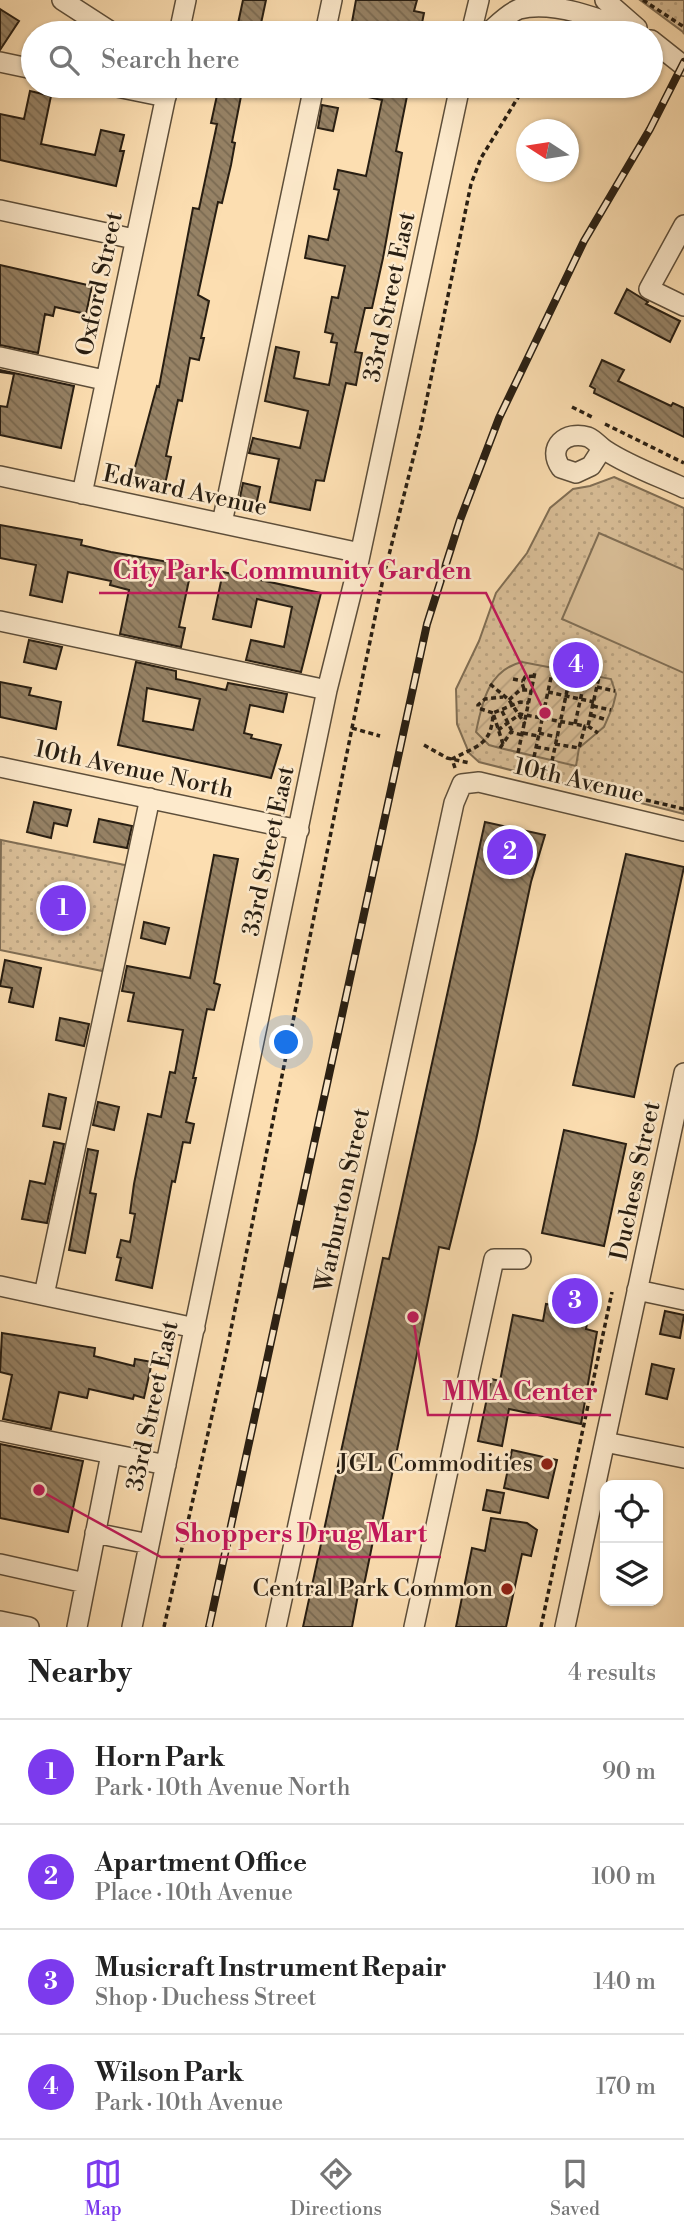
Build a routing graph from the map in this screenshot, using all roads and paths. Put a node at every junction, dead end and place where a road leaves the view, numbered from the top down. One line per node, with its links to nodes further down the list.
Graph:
1 (62, 0): 7 (street)
2 (186, 0): 8 (street)
3 (332, 0): 9 (street)
4 (479, 0): 10 (street)
5 (605, 0): 13 (street)
6 (643, 0): 14 (path)
7 (94, 21)
8 (182, 21)
9 (328, 21)
10 (474, 21)
11 (503, 21): 12 (street)
12 (604, 21)
13 (629, 21)
14 (684, 27)
15 (663, 49): 18 (street)
16 (0, 62): 17 (street)
17 (21, 66)
18 (684, 66)
19 (165, 98): 25 (street, Oxford Street)
20 (311, 98): 35 (street)
21 (457, 98): 36 (street, 33rd Street East)
22 (518, 98): 71 (path)
23 (0, 210): 25 (street)
24 (684, 225): 26 (street)
25 (134, 239): 28 (street, Oxford Street)
26 (684, 306)
27 (0, 357): 28 (street)
28 (104, 380): 34 (street, Oxford Street)
29 (572, 407): 31 (path)
30 (602, 449): 33 (street)
31 (684, 463)
32 (0, 476): 34 (street, Edward Avenue)
33 (684, 488)
34 (82, 494): 35 (street, Edward Avenue)
35 (222, 523): 36 (street, Edward Avenue)
36 (360, 553): 47 (street, 33rd Street East)
37 (0, 621): 47 (street)
38 (554, 668): 50 (path)
39 (572, 672): 51 (path)
40 (586, 674): 53 (path)
41 (599, 677): 45 (path)
42 (513, 679): 43 (path)
43 (523, 681): 46 (path); 48 (path)
44 (490, 684): 52 (path)
45 (597, 687): 49 (path); 56 (path)
46 (524, 689): 48 (path); 54 (path)
47 (327, 690): 89 (street, 33rd Street East)
48 (532, 690): 55 (path)
49 (615, 691)
50 (548, 692): 51 (path); 64 (path)
51 (566, 696): 53 (path); 66 (path)
52 (503, 697): 54 (path); 60 (path)
53 (581, 699): 56 (path); 69 (path)
54 (509, 700): 57 (path)
55 (529, 703): 57 (path); 61 (path)
56 (593, 704): 58 (path); 62 (path)
57 (513, 705): 59 (path); 63 (path)
58 (611, 710)
59 (502, 711): 60 (path); 67 (path)
60 (493, 713): 72 (path); 84 (path)
61 (527, 714): 63 (path); 64 (path); 68 (path)
62 (591, 715): 65 (path); 70 (path)
63 (517, 716): 67 (path); 68 (path)
64 (543, 717): 66 (path); 76 (path)
65 (607, 720)
66 (560, 721): 69 (path); 78 (path)
67 (507, 723): 72 (path); 73 (path)
68 (524, 724): 75 (path)
69 (575, 724): 70 (path)
70 (586, 726): 74 (path); 79 (path)
71 (352, 728): 77 (path); 113 (path)
72 (498, 730): 73 (path)
73 (513, 733): 75 (path)
74 (598, 733)
75 (522, 734): 76 (path); 82 (path)
76 (539, 734): 78 (path); 80 (path)
77 (380, 736)
78 (557, 737): 79 (path)
79 (555, 744): 81 (path)
80 (537, 747): 81 (path); 83 (path)
81 (554, 750): 85 (path)
82 (518, 753)
83 (534, 757)
84 (452, 759)
85 (552, 761)
86 (0, 767): 88 (street, 10th Avenue North)
87 (462, 784): 90 (street, 10th Avenue); 114 (street, Warburton Street)
88 (150, 798): 89 (street, 10th Avenue North); 97 (street)
89 (299, 830): 99 (street, 33rd Street East)
90 (684, 831)
91 (684, 1073): 92 (street, Duchess Street)
92 (676, 1146): 95 (street, Duchess Street)
93 (521, 1259): 115 (street)
94 (0, 1286): 97 (street)
95 (637, 1290): 98 (street); 101 (street, Duchess Street)
96 (612, 1292): 116 (path)
97 (44, 1295): 99 (street)
98 (684, 1300)
99 (195, 1328): 104 (street, 33rd Street East)
100 (0, 1431): 102 (street)
101 (605, 1442): 103 (street); 117 (street, Duchess Street)
102 (111, 1454): 104 (street); 105 (street)
103 (684, 1458)
104 (166, 1465): 106 (street, 33rd Street East)
105 (95, 1533): 106 (street); 108 (street)
106 (149, 1544): 112 (street, 33rd Street East)
107 (0, 1564): 108 (street)
108 (85, 1583): 111 (street)
109 (0, 1622): 110 (street)
110 (29, 1627)
111 (77, 1627)
112 (132, 1627)
113 (164, 1627)
114 (276, 1627)
115 (414, 1627)
116 (541, 1627)
117 (565, 1627)

